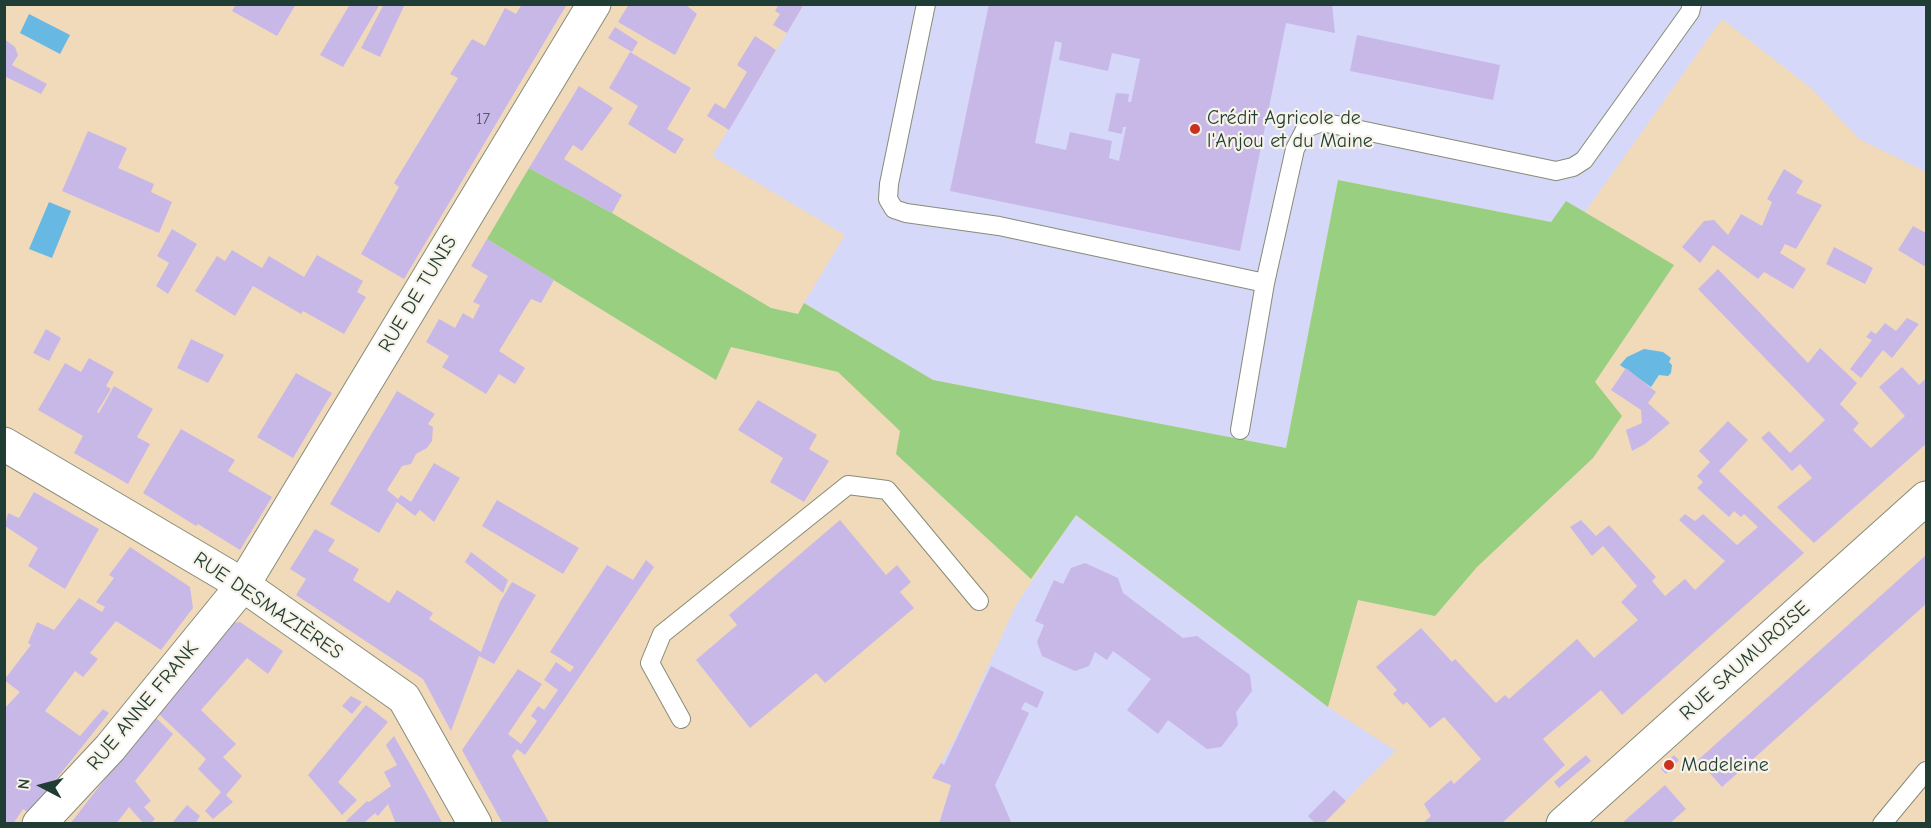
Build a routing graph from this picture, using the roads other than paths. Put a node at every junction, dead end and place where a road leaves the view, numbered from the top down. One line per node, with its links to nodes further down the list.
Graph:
1 (594, 4): 8 (street, RUE DE TUNIS)
2 (926, 4): 4 (lane)
3 (1692, 4): 4 (lane)
4 (1265, 283): 5 (lane)
5 (1239, 430)
6 (4, 444): 8 (street, RUE DESMAZIÈRES)
7 (1926, 498): 14 (street, RUE SAUMUROISE)
8 (243, 585): 12 (street, RUE ANNE FRANK); 13 (street, RUE DESMAZIÈRES)
9 (979, 602): 10 (lane)
10 (681, 719)
11 (1926, 771): 15 (lane)
12 (39, 824)
13 (475, 824)
14 (1563, 824)
15 (1882, 824)

